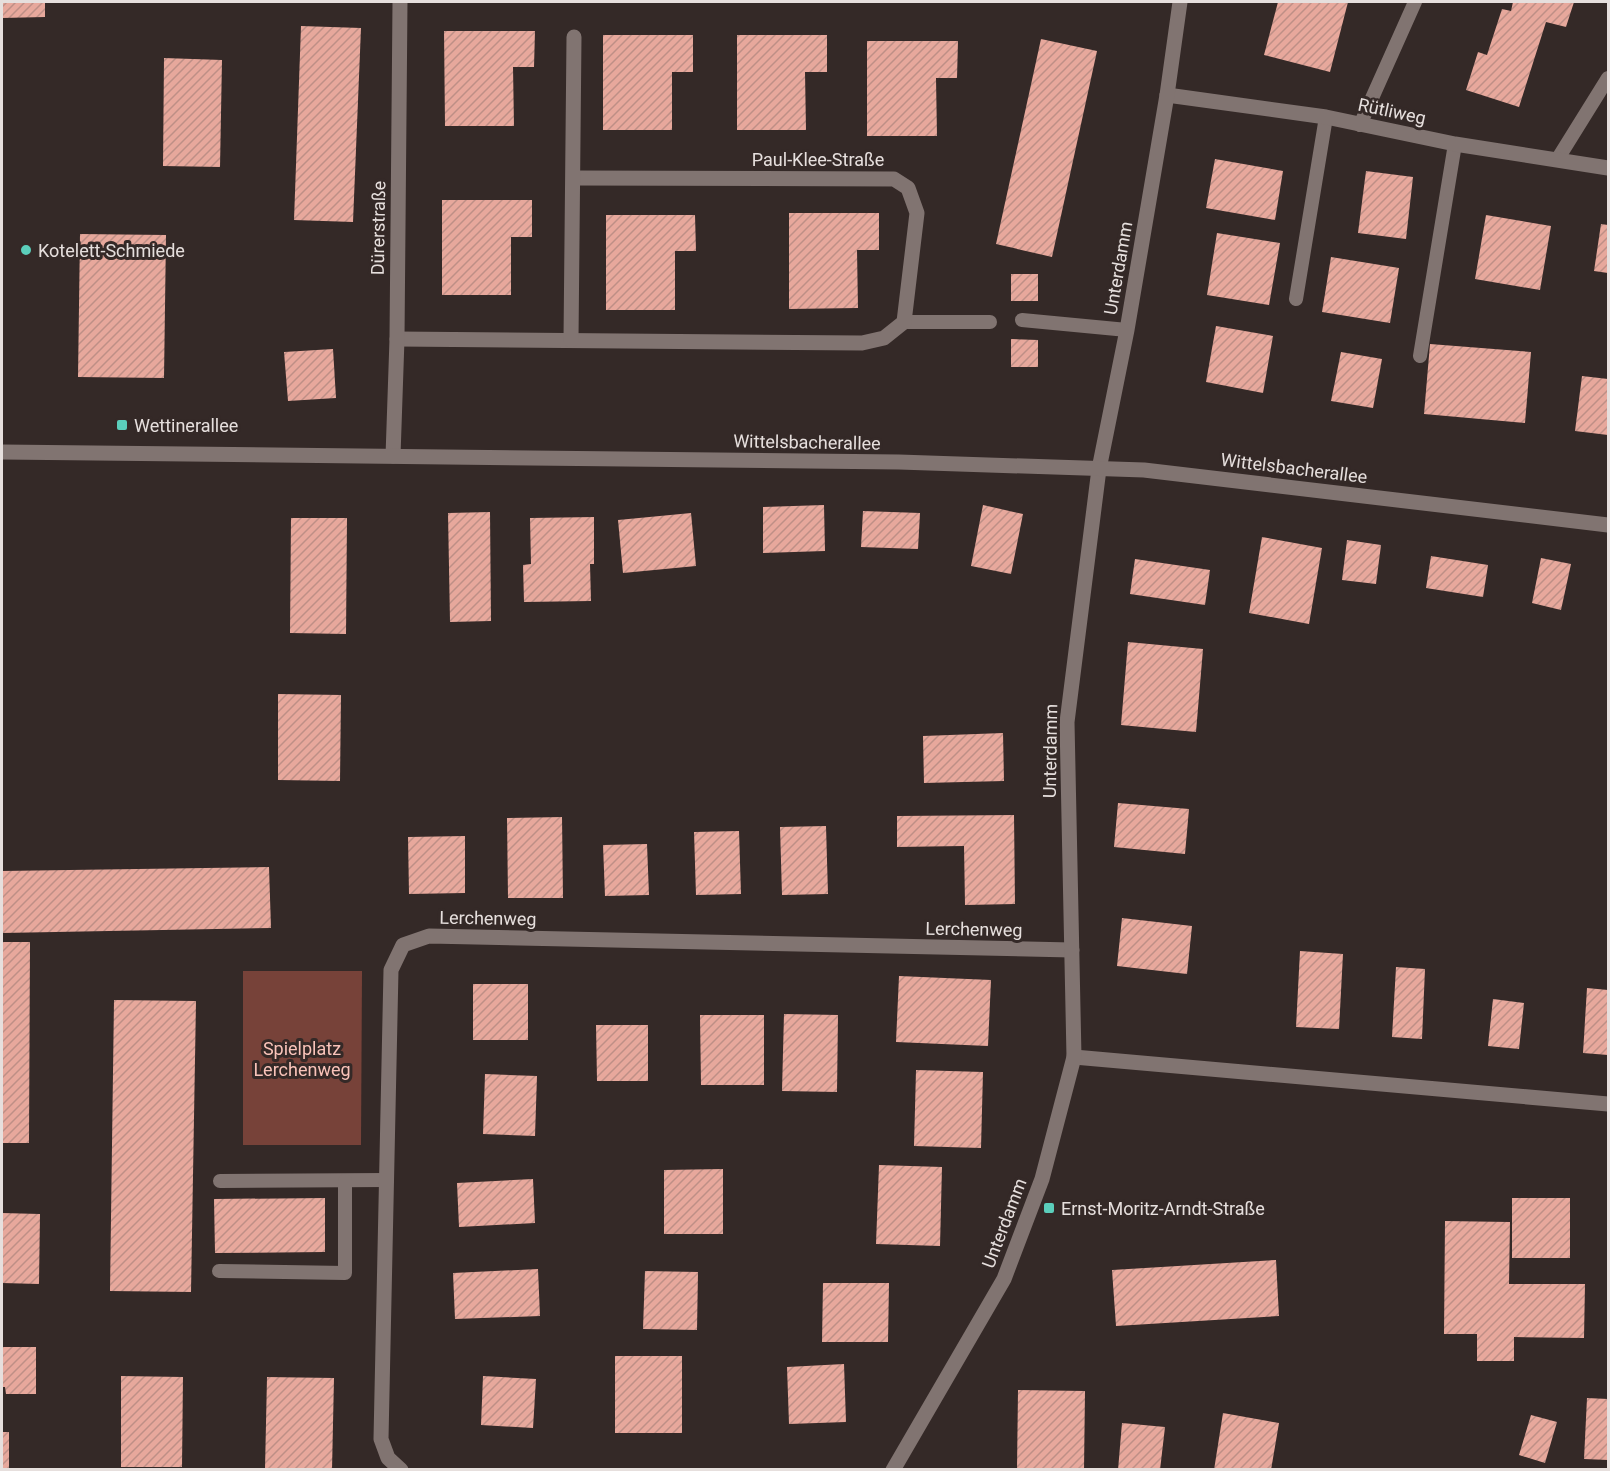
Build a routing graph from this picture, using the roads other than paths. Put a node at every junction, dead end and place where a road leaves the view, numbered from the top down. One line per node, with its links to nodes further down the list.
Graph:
1 (400, 2): 18 (street, Dürerstraße)
2 (1180, 2): 6 (street, Unterdamm)
3 (1415, 2): 8 (lane)
4 (574, 37): 12 (street)
5 (1608, 78): 10 (lane)
6 (1167, 95): 7 (street, Rütliweg); 17 (street, Unterdamm)
7 (1326, 117): 8 (street, Rütliweg); 13 (lane)
8 (1360, 124): 9 (street, Rütliweg)
9 (1455, 144): 10 (street, Rütliweg); 20 (lane)
10 (1557, 160): 11 (street, Rütliweg)
11 (1608, 168)
12 (574, 178): 15 (street, Paul-Klee-Straße); 19 (street)
13 (1296, 299)
14 (1022, 320): 17 (lane)
15 (904, 322): 16 (lane); 19 (street)
16 (990, 322)
17 (1127, 330): 23 (street, Unterdamm)
18 (397, 339): 19 (street); 22 (street, Dürerstraße)
19 (571, 340)
20 (1420, 356)
21 (2, 452): 22 (street, Wittelsbacherallee)
22 (393, 456): 23 (street, Wittelsbacherallee)
23 (1099, 469): 24 (street, Wittelsbacherallee); 25 (street, Unterdamm)
24 (1608, 525)
25 (1072, 950): 26 (street, Unterdamm); 28 (street, Lerchenweg)
26 (1074, 1057): 27 (street); 33 (street, Unterdamm)
27 (1608, 1104)
28 (387, 1180): 30 (lane); 32 (street, Lerchenweg)
29 (220, 1181): 30 (lane)
30 (345, 1181): 31 (lane)
31 (219, 1271)
32 (401, 1470)
33 (893, 1470)

